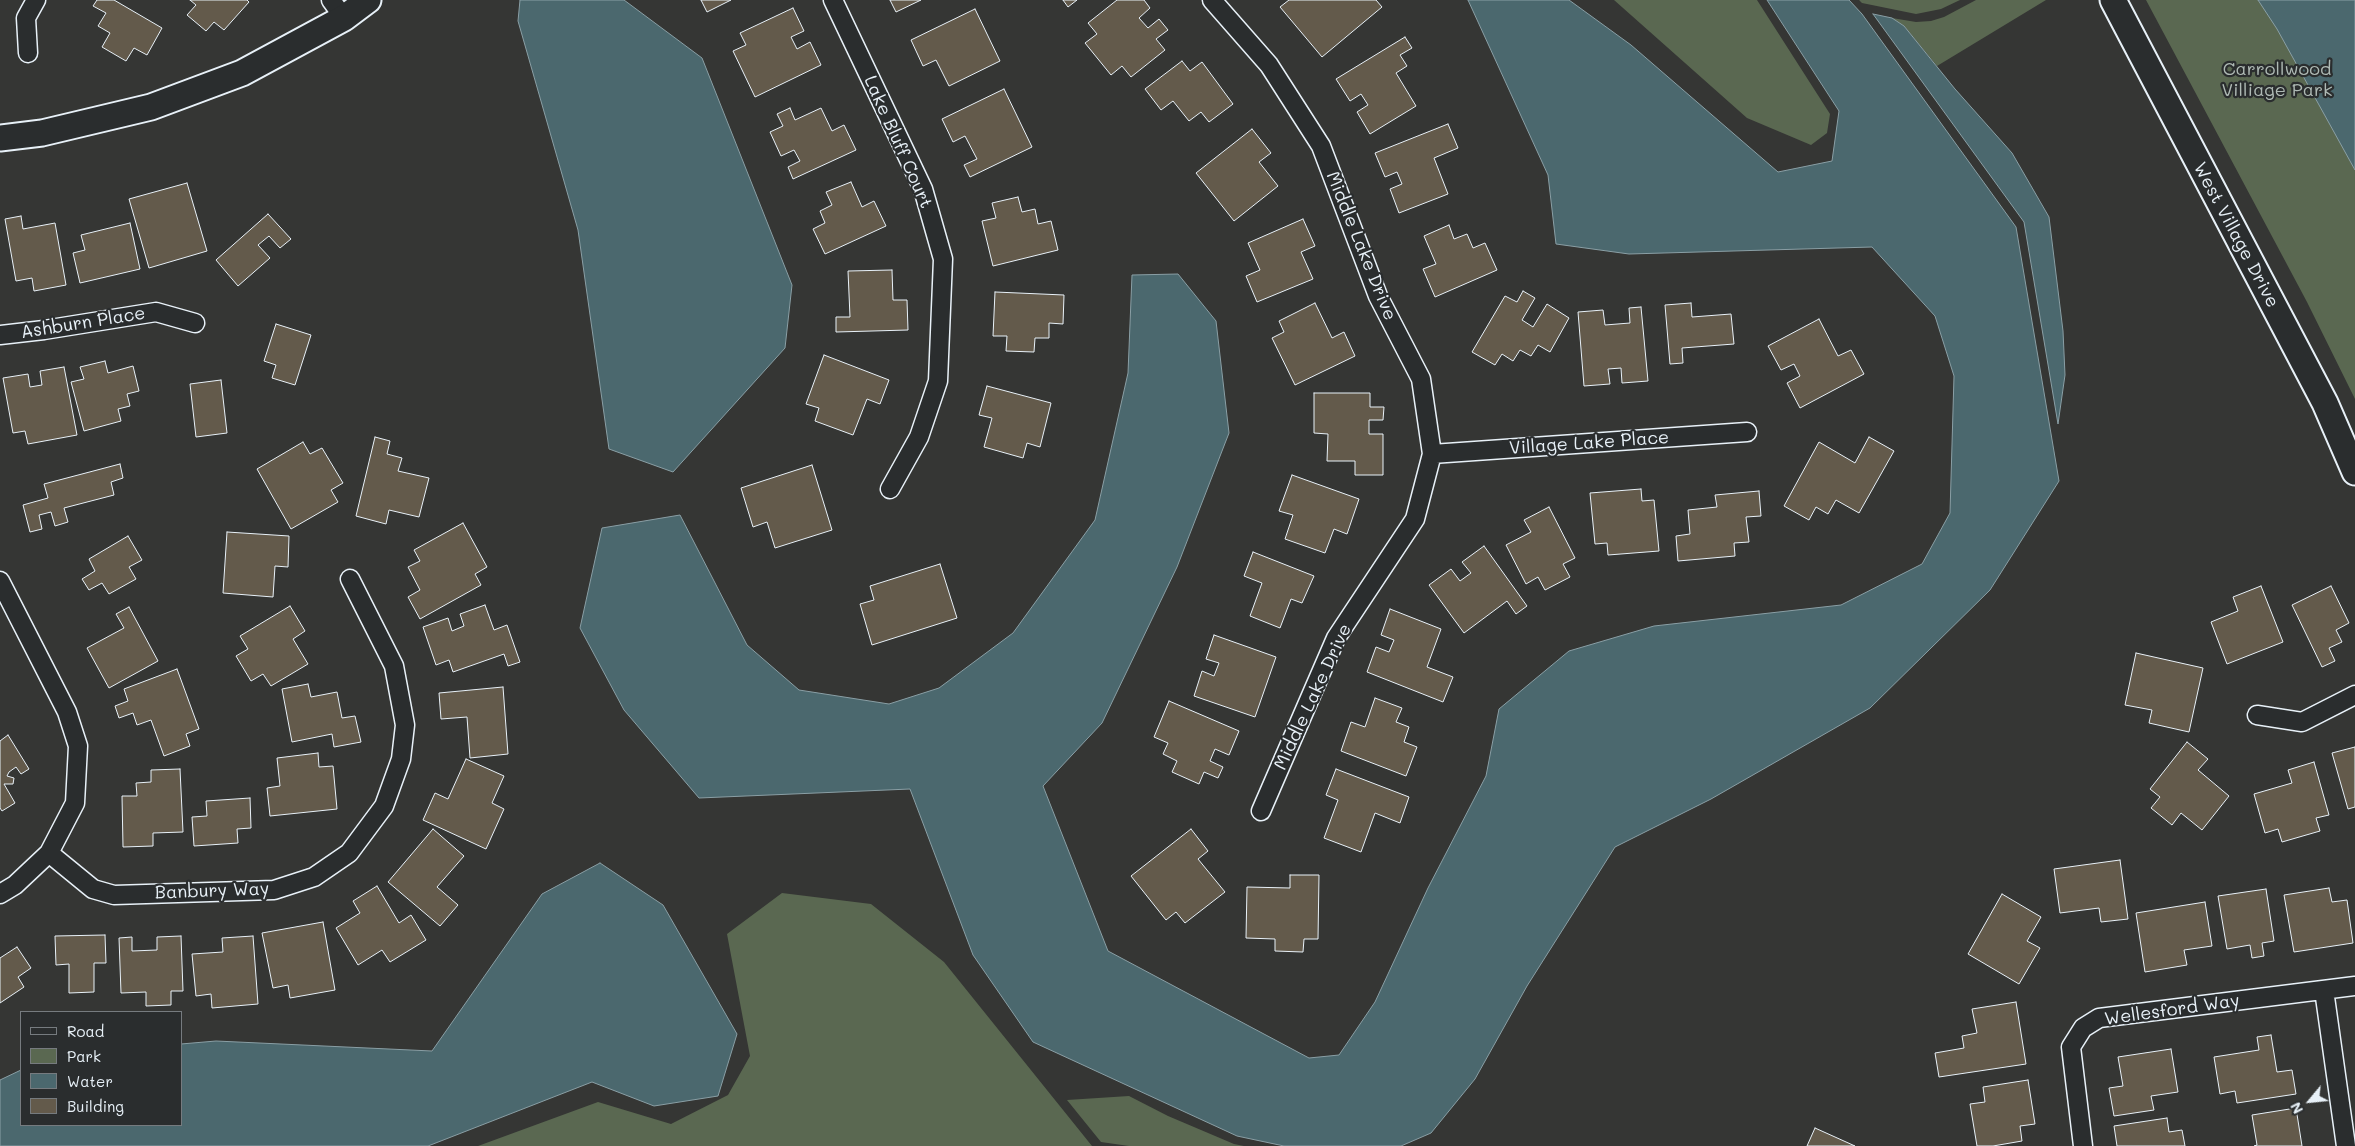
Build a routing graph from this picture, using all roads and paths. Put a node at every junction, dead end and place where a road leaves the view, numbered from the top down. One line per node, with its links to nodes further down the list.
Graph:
1 (36, 0): 7 (street)
2 (368, 0): 6 (street)
3 (833, 0): 14 (street, Lake Bluff Court)
4 (1212, 0): 12 (street, Middle Lake Drive)
5 (2113, 0): 13 (street, West Village Drive)
6 (338, 9): 8 (street)
7 (28, 53)
8 (0, 138)
9 (195, 323): 10 (street, Ashburn Place)
10 (0, 335)
11 (1746, 432): 12 (street, Village Lake Place)
12 (1432, 454): 19 (street, Middle Lake Drive)
13 (2355, 472)
14 (890, 489)
15 (350, 579): 20 (street, Banbury Way)
16 (0, 581): 20 (street)
17 (2355, 695): 18 (street)
18 (2257, 715)
19 (1261, 811)
20 (49, 853): 21 (street)
21 (0, 894)
22 (2355, 986): 23 (street, Wellesford Way)
23 (2324, 990): 24 (street, Wellesford Way); 25 (street)
24 (2083, 1146)
25 (2346, 1146)

